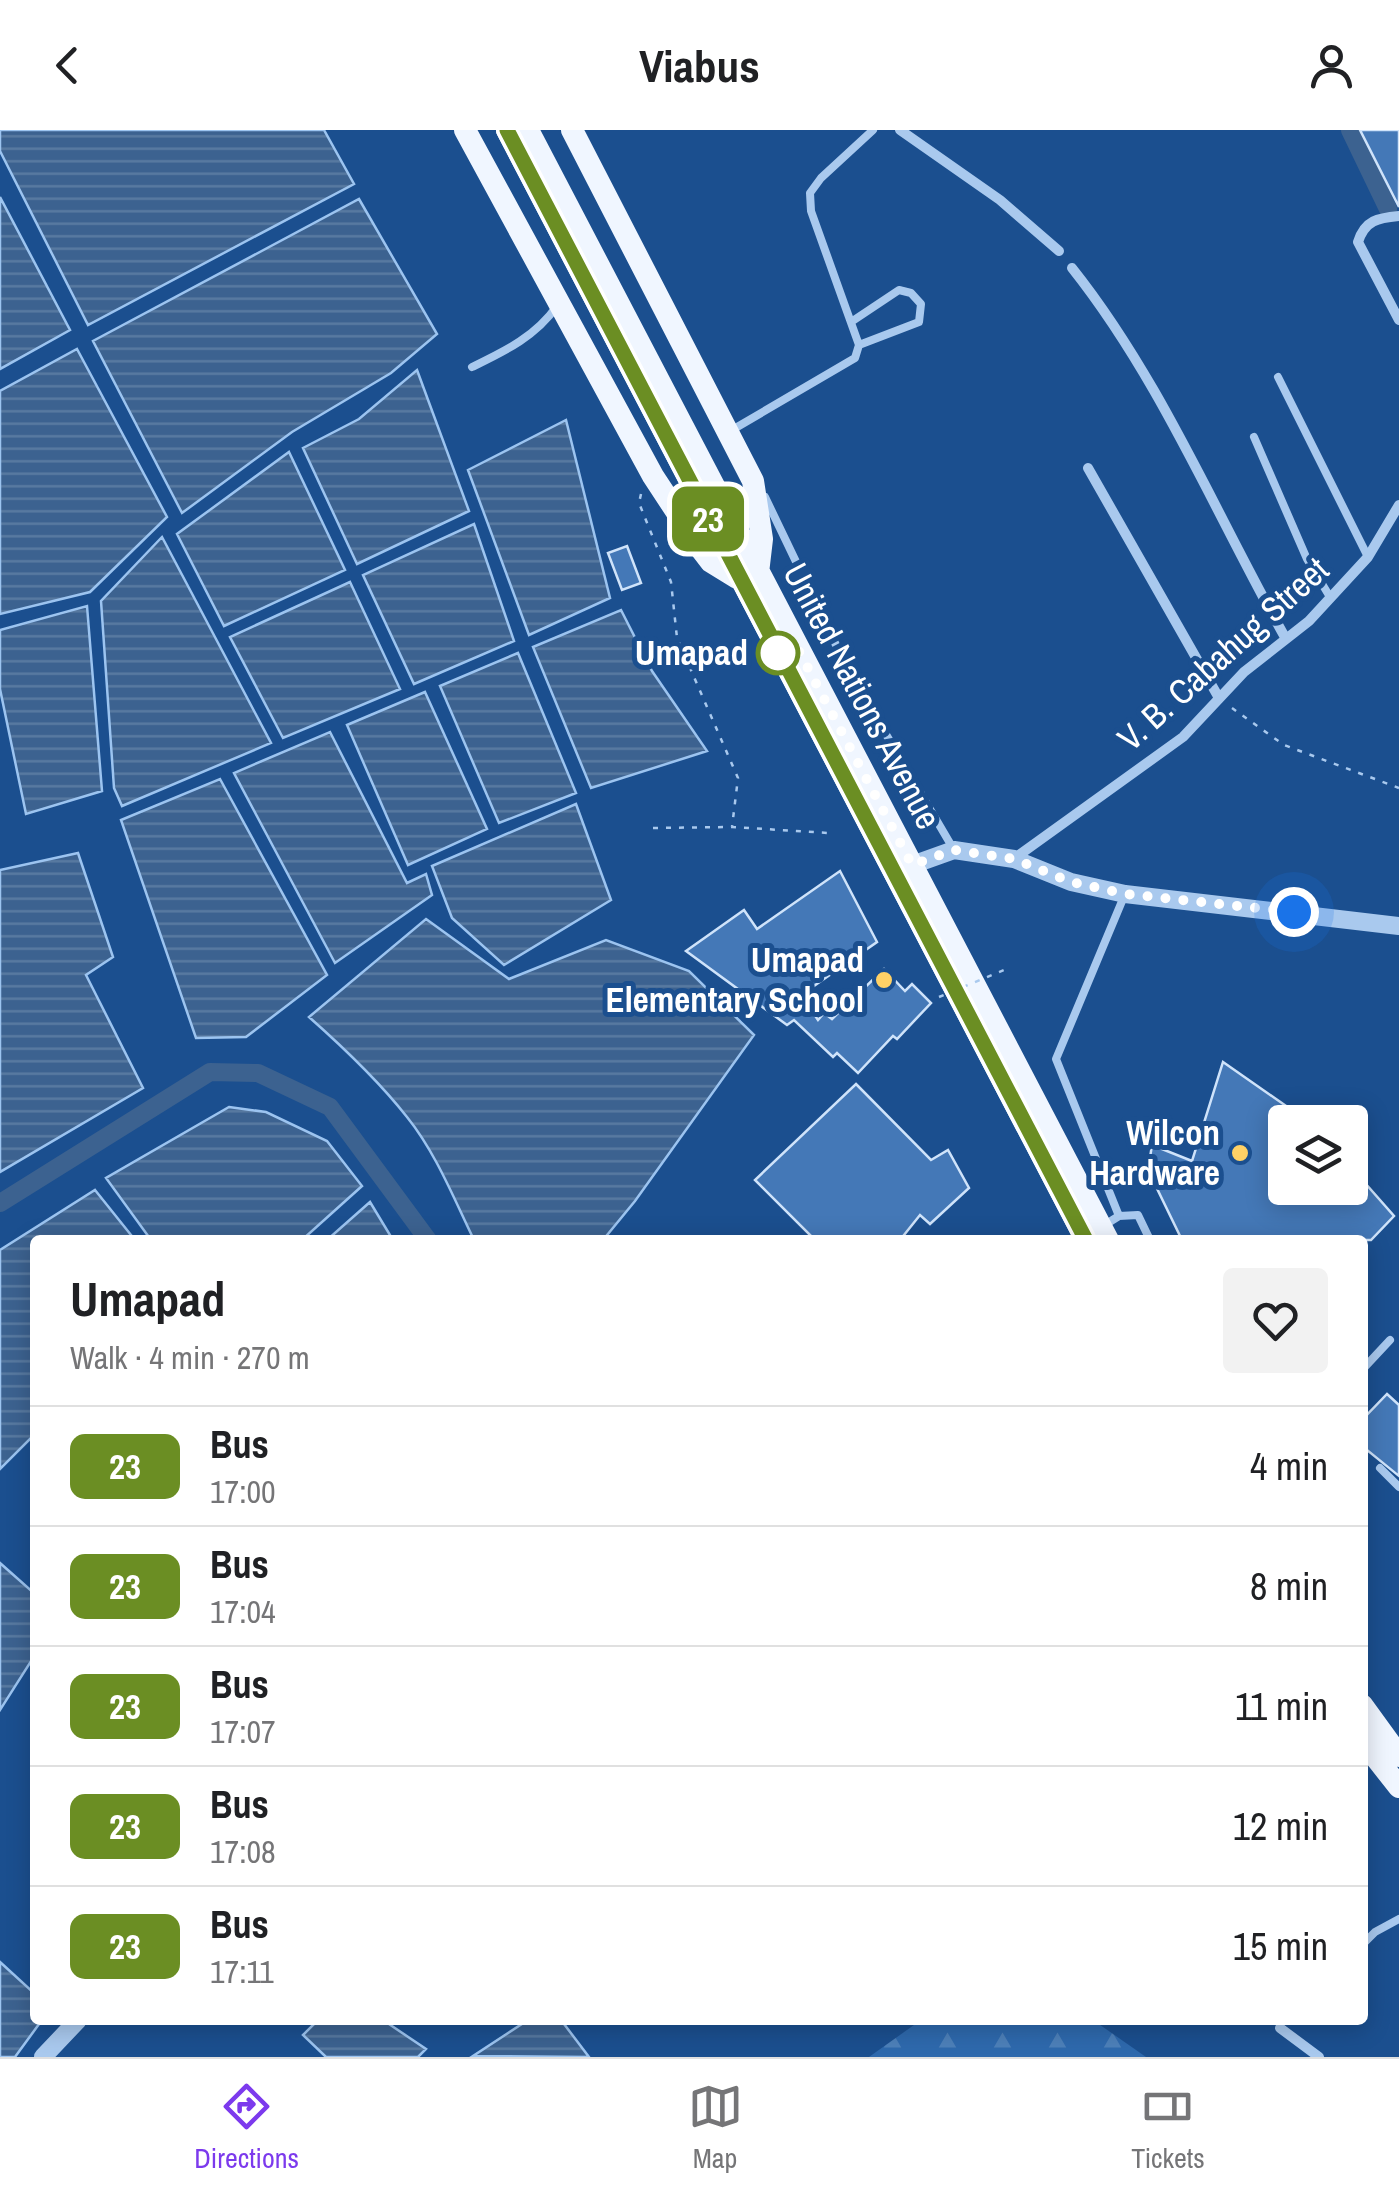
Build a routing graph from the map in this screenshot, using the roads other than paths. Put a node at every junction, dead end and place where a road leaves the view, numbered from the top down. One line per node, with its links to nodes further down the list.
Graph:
1 (465, 130): 10 (main road)
2 (507, 130): 22 (main road, United Nations Avenue)
3 (528, 130): 22 (main road, United Nations Avenue)
4 (572, 130): 16 (main road)
5 (873, 130): 12 (lane)
6 (900, 130): 8 (street)
7 (1399, 216): 11 (street)
8 (1059, 251)
9 (1072, 268): 24 (street)
10 (560, 302): 14 (lane); 22 (main road)
11 (1399, 320)
12 (851, 322): 13 (lane); 13 (lane)
13 (860, 345): 16 (lane)
14 (472, 368)
15 (1278, 378): 21 (lane)
16 (728, 432): 19 (main road)
17 (1254, 437): 23 (lane)
18 (1088, 468): 25 (street)
19 (753, 482): 22 (main road); 26 (lane)
20 (1399, 504): 21 (street, V. B. Cabahug Street)
21 (1368, 557): 23 (street, V. B. Cabahug Street)
22 (749, 576): 28 (main road, United Nations Avenue); 31 (main road, United Nations Avenue)
23 (1330, 597): 24 (street, V. B. Cabahug Street)
24 (1286, 639): 25 (street, V. B. Cabahug Street)
25 (1219, 698): 27 (street, V. B. Cabahug Street)
26 (954, 850): 27 (street); 28 (street)
27 (1014, 859): 29 (street)
28 (912, 865): 31 (main road, United Nations Avenue)
29 (1126, 894): 30 (street); 31 (lane)
30 (1399, 926)
31 (1104, 1231): 32 (lane)
32 (1148, 1235)
33 (1390, 1340): 34 (lane)
34 (1368, 1364)
35 (1380, 1468): 36 (lane)
36 (1399, 1487)
37 (1368, 1713): 39 (main road)
38 (1368, 1748): 40 (main road)
39 (1399, 1756)
40 (1399, 1787)
41 (1399, 1920): 42 (lane)
42 (1368, 1939)
43 (73, 2025): 45 (street)
44 (1280, 2028): 46 (street)
45 (43, 2057)
46 (1319, 2057)

